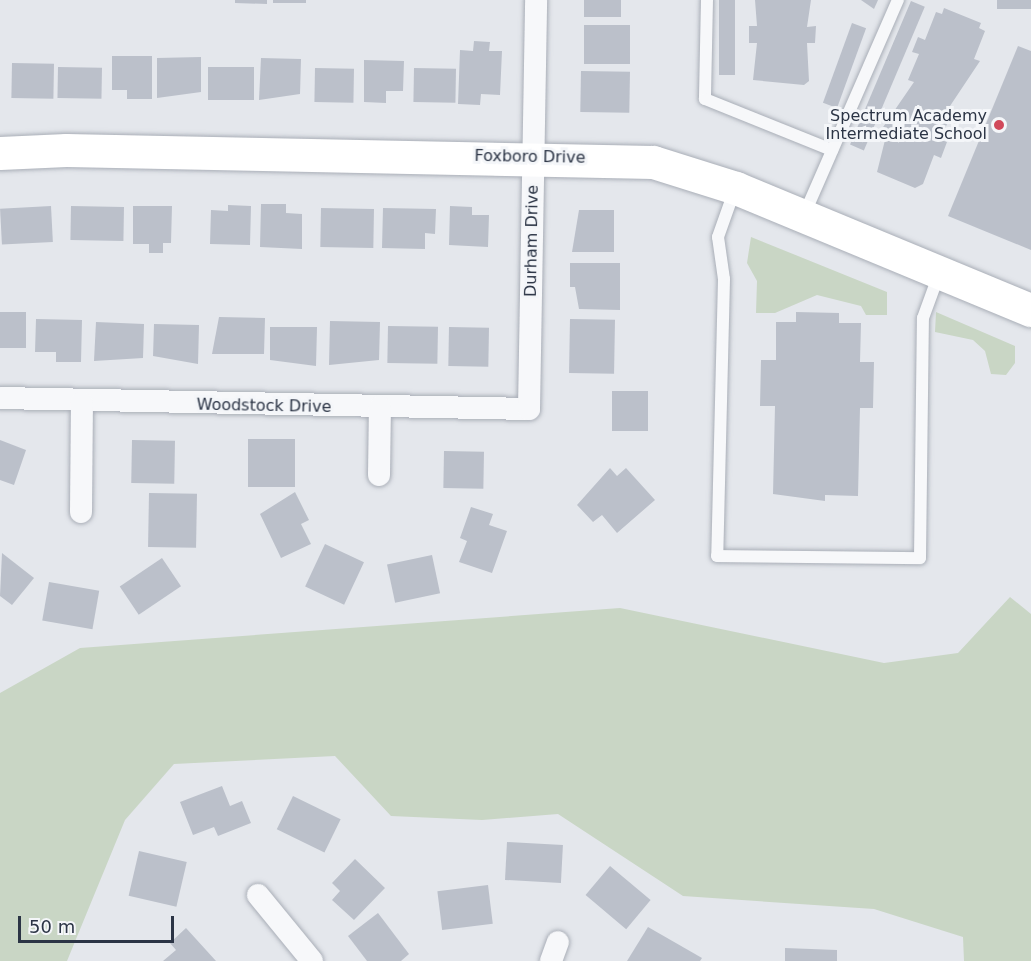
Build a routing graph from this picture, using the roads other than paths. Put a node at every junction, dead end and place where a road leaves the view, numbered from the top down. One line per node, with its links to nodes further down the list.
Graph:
1 (536, 0): 6 (street, Durham Drive)
2 (707, 0): 4 (lane)
3 (898, 0): 4 (lane)
4 (832, 150): 8 (lane)
5 (0, 153): 6 (street, Foxboro Drive)
6 (534, 157): 7 (street, Foxboro Drive); 14 (street, Durham Drive)
7 (736, 188): 8 (street, Foxboro Drive); 9 (lane)
8 (803, 216): 9 (street, Foxboro Drive)
9 (939, 273): 10 (street, Foxboro Drive)
10 (1031, 310)
11 (0, 398): 12 (street, Woodstock Drive)
12 (82, 403): 13 (street, Woodstock Drive); 16 (street)
13 (380, 407): 14 (street, Woodstock Drive); 15 (street)
14 (529, 410)
15 (379, 475)
16 (81, 512)
17 (258, 894): 18 (street)
18 (312, 961)

